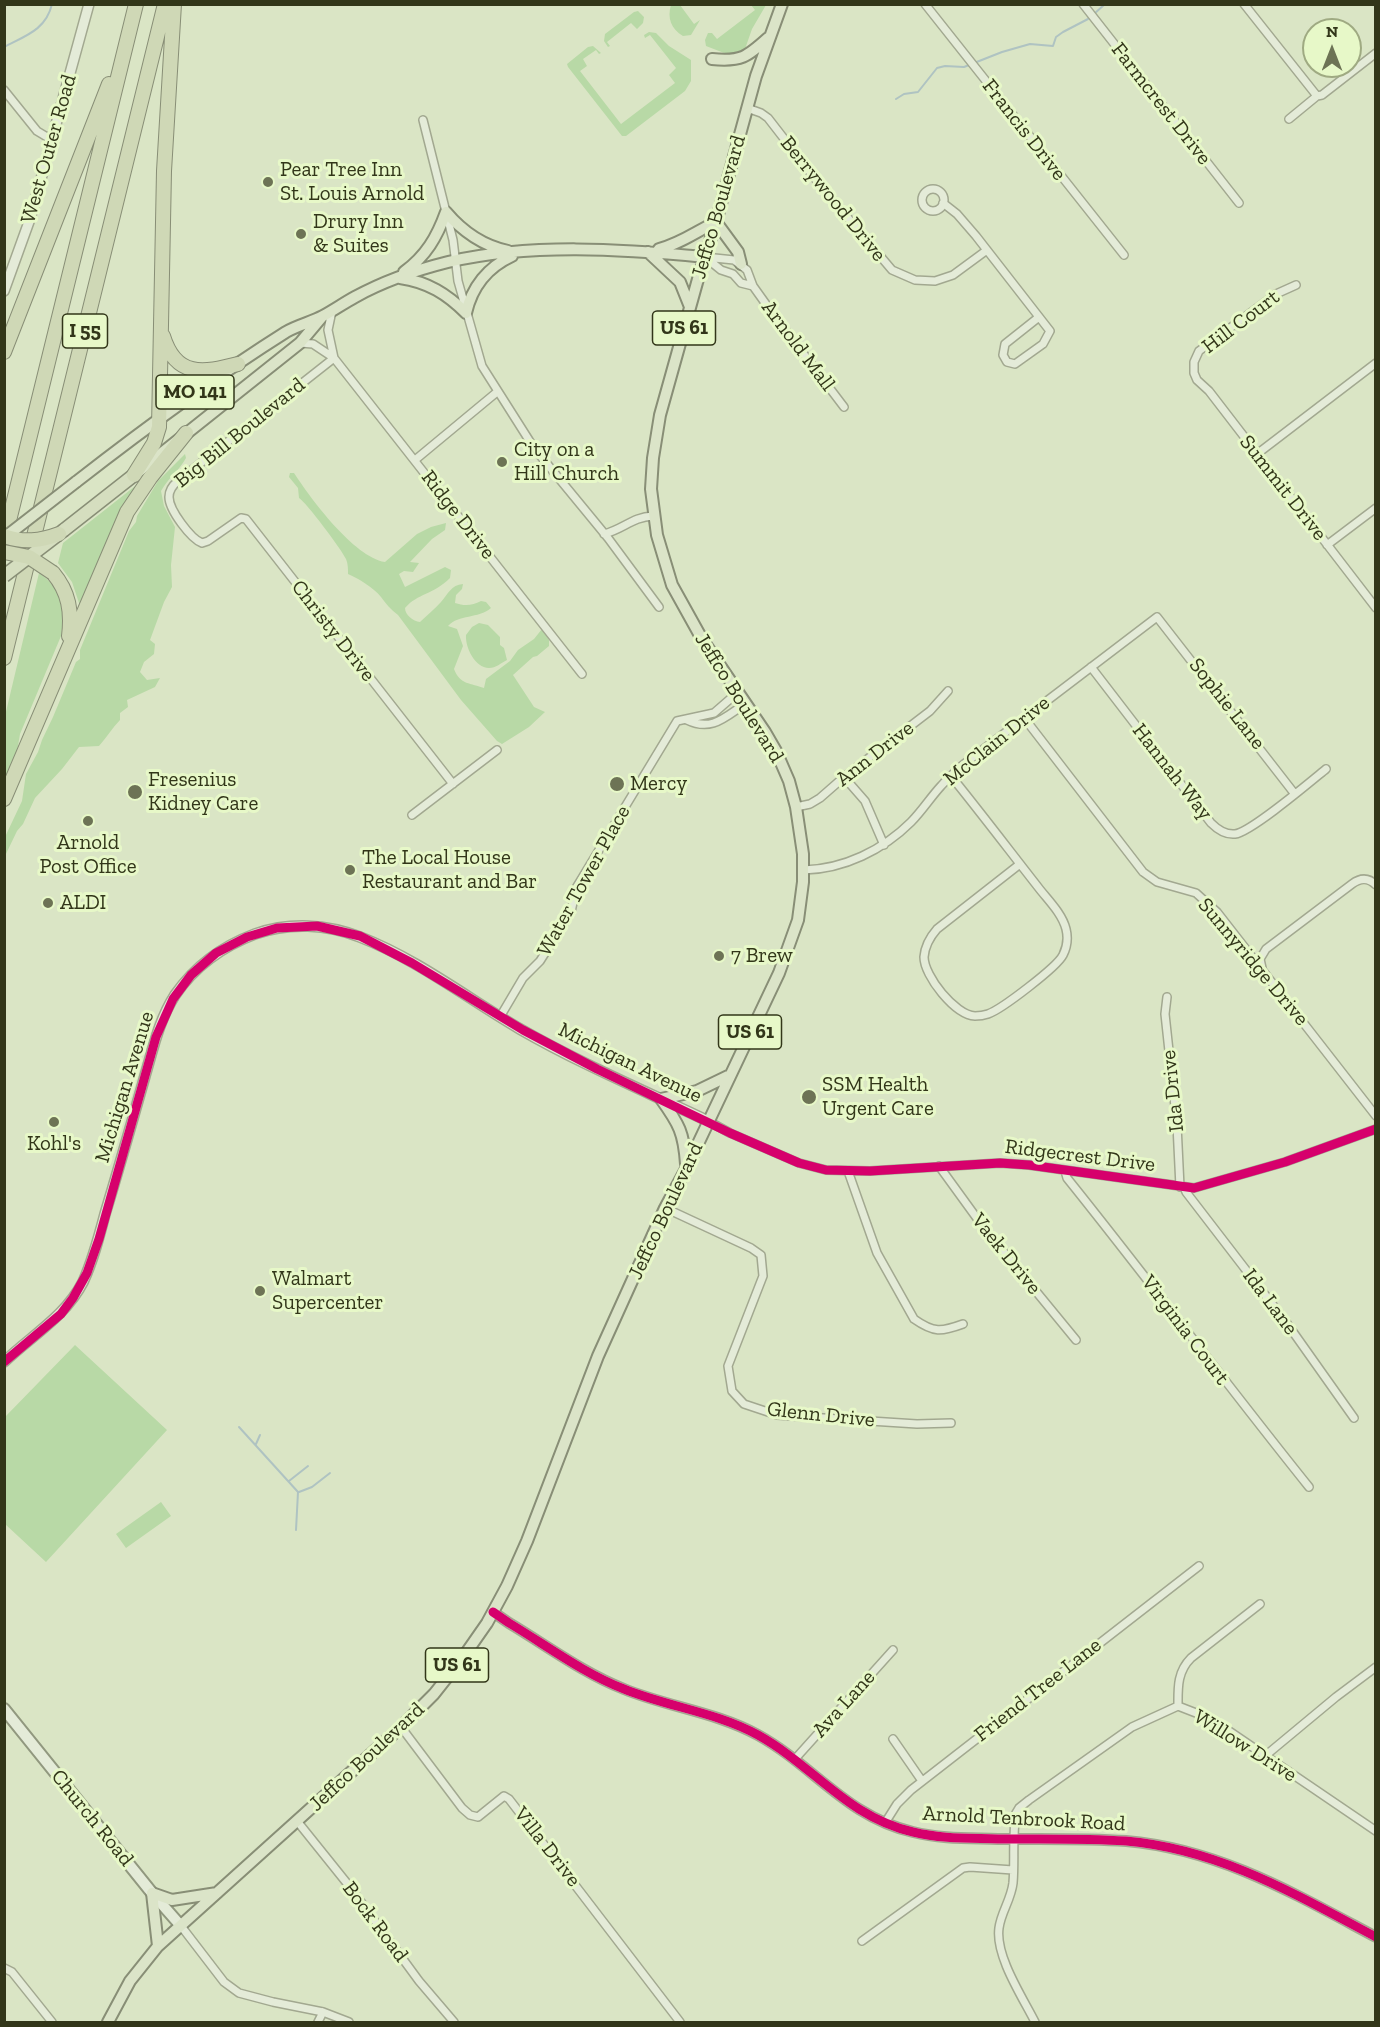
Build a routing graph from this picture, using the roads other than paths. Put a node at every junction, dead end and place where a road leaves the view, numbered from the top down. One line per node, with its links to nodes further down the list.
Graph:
1 (89, 4): 18 (street, West Outer Road)
2 (136, 4): 9 (highway, I 55)
3 (165, 4): 66 (highway, I 55)
4 (174, 4): 38 (highway)
5 (782, 4): 10 (main road, Jeffco Boulevard / US 61)
6 (925, 4): 26 (street, Francis Drive)
7 (1083, 4): 20 (street, Farmcrest Drive)
8 (1244, 4): 14 (street)
9 (130, 32): 40 (highway); 56 (highway, I 55)
10 (769, 38): 12 (main road); 15 (main road, Jeffco Boulevard / US 61)
11 (1376, 53): 14 (street)
12 (712, 59)
13 (4, 90): 18 (street)
14 (1317, 96): 16 (street)
15 (747, 108): 22 (main road, Jeffco Boulevard / US 61); 23 (street, Berrywood Drive)
16 (1289, 119)
17 (423, 120): 21 (street)
18 (52, 140): 33 (street, West Outer Road)
19 (943, 203): 23 (street)
20 (1239, 203)
21 (446, 212): 25 (main road); 28 (street); 30 (main road)
22 (716, 222): 24 (main road); 27 (main road, Jeffco Boulevard / US 61); 29 (main road)
23 (987, 250): 37 (street)
24 (648, 252): 25 (main road, MO 141); 27 (main road, MO 141); 34 (main road)
25 (518, 253): 28 (main road, MO 141); 36 (main road)
26 (1124, 255)
27 (705, 257): 29 (street); 32 (street, Arnold Mall); 34 (main road, Jeffco Boulevard / US 61)
28 (456, 261): 30 (main road, MO 141); 36 (street)
29 (741, 264): 32 (street, Arnold Mall)
30 (397, 278): 35 (main road, MO 141); 36 (main road)
31 (1296, 285): 44 (street, Hill Court)
32 (753, 286): 46 (street, Arnold Mall)
33 (4, 291)
34 (690, 307): 53 (main road, Jeffco Boulevard / US 61)
35 (328, 313): 39 (main road, MO 141); 41 (street, Ridge Drive); 43 (main road, MO 141)
36 (466, 313): 45 (street)
37 (1039, 317): 37 (street)
38 (162, 332): 43 (highway); 47 (highway)
39 (300, 343): 41 (street, Ridge Drive); 48 (main road, MO 141)
40 (4, 352)
41 (334, 358): 50 (street, Ridge Drive); 57 (street, Big Bill Boulevard)
42 (1376, 363): 49 (street)
43 (238, 364): 47 (main road, MO 141)
44 (1193, 367): 49 (street, Summit Drive)
45 (497, 392): 50 (street); 55 (street)
46 (844, 407)
47 (159, 418): 51 (highway); 56 (main road, MO 141, bridge)
48 (186, 433): 51 (main road, MO 141); 65 (highway)
49 (1257, 454): 58 (street, Summit Drive)
50 (415, 460): 68 (street, Ridge Drive)
51 (134, 475): 54 (highway, MO 141)
52 (1376, 508): 58 (street)
53 (653, 516): 55 (street); 70 (main road, Jeffco Boulevard / US 61)
54 (62, 532): 56 (highway, bridge); 60 (highway, MO 141, bridge)
55 (604, 534): 62 (street)
56 (5, 538)
57 (202, 543): 78 (street, Christy Drive)
58 (1327, 545): 63 (street, Summit Drive)
59 (4, 552): 60 (highway, bridge)
60 (29, 557): 61 (highway, MO 141, bridge); 65 (highway, bridge)
61 (4, 576)
62 (659, 607)
63 (1376, 608)
64 (1157, 617): 67 (street, McClain Drive); 79 (street, Sophie Lane)
65 (67, 650): 80 (highway)
66 (4, 658)
67 (1091, 667): 72 (street, McClain Drive); 79 (street, Hannah Way)
68 (582, 674)
69 (948, 691): 77 (street, Ann Drive)
70 (737, 693): 71 (main road, Jeffco Boulevard / US 61); 73 (street, Water Tower Place)
71 (745, 704): 73 (street); 81 (main road, Jeffco Boulevard / US 61)
72 (1025, 719): 76 (street, McClain Drive); 87 (street, Sunnyridge Drive)
73 (687, 720): 89 (street, Water Tower Place)
74 (497, 750): 78 (street)
75 (1326, 769): 79 (street, Hannah Way)
76 (951, 776): 83 (street, McClain Drive); 84 (street)
77 (844, 777): 81 (street, Ann Drive); 83 (street)
78 (453, 784): 82 (street)
79 (1294, 793)
80 (4, 799)
81 (796, 807): 85 (main road, Jeffco Boulevard / US 61)
82 (412, 815)
83 (884, 844): 85 (street, McClain Drive)
84 (1020, 864): 84 (street)
85 (804, 870): 90 (main road, Jeffco Boulevard / US 61)
86 (1376, 885): 87 (street)
87 (1262, 970): 92 (street, Sunnyridge Drive)
88 (1167, 997): 99 (street, Ida Drive)
89 (500, 1017): 91 (street, Michigan Avenue); 103 (street, Michigan Avenue)
90 (728, 1076): 91 (main road); 93 (main road, Jeffco Boulevard / US 61)
91 (661, 1099): 93 (street, Michigan Avenue); 96 (main road)
92 (1376, 1116)
93 (708, 1121): 96 (main road, Jeffco Boulevard / US 61); 97 (street, Ridgecrest Drive)
94 (1376, 1129): 99 (street, Ridgecrest Drive)
95 (939, 1166): 97 (street, Ridgecrest Drive); 98 (street, Ridgecrest Drive); 102 (street, Vaek Drive)
96 (687, 1167): 100 (main road, Jeffco Boulevard / US 61)
97 (848, 1171): 101 (street)
98 (1065, 1171): 99 (street, Ridgecrest Drive); 106 (street, Virginia Court)
99 (1182, 1187): 104 (street, Ida Lane)
100 (665, 1208): 105 (street, Glenn Drive); 109 (main road, Jeffco Boulevard / US 61)
101 (963, 1324)
102 (1076, 1340)
103 (4, 1362)
104 (1354, 1418)
105 (951, 1423)
106 (1309, 1487)
107 (1199, 1566): 118 (street, Friend Tree Lane)
108 (1260, 1604): 112 (street)
109 (493, 1612): 114 (main road, Jeffco Boulevard / US 61); 117 (street, Arnold Tenbrook Road)
110 (893, 1650): 117 (street, Ava Lane)
111 (1376, 1667): 116 (street)
112 (1178, 1706): 116 (street, Willow Drive); 122 (street, Willow Drive)
113 (4, 1709): 124 (main road, Church Road)
114 (401, 1727): 119 (main road, Jeffco Boulevard / US 61); 137 (street, Villa Drive)
115 (893, 1739): 118 (street)
116 (1265, 1756): 121 (street, Willow Drive)
117 (795, 1759): 120 (street, Arnold Tenbrook Road)
118 (922, 1781): 120 (street, Friend Tree Lane)
119 (297, 1821): 125 (main road, Jeffco Boulevard / US 61); 136 (street, Bock Road)
120 (885, 1823): 122 (street, Arnold Tenbrook Road)
121 (1376, 1831)
122 (1014, 1839): 123 (street, Willow Drive); 127 (street, Arnold Tenbrook Road)
123 (1013, 1869): 128 (street); 138 (street, Willow Drive)
124 (152, 1893): 125 (main road); 126 (main road, Church Road); 129 (main road)
125 (218, 1893): 126 (main road, Jeffco Boulevard / US 61)
126 (181, 1926): 129 (main road, Jeffco Boulevard / US 61); 131 (street)
127 (1376, 1937)
128 (862, 1941)
129 (158, 1946): 133 (main road, Jeffco Boulevard / US 61)
130 (4, 1968): 132 (street)
131 (323, 2012): 134 (street); 135 (street)
132 (52, 2022)
133 (108, 2022)
134 (318, 2022)
135 (349, 2022)
136 (454, 2022)
137 (680, 2022)
138 (1035, 2022)

